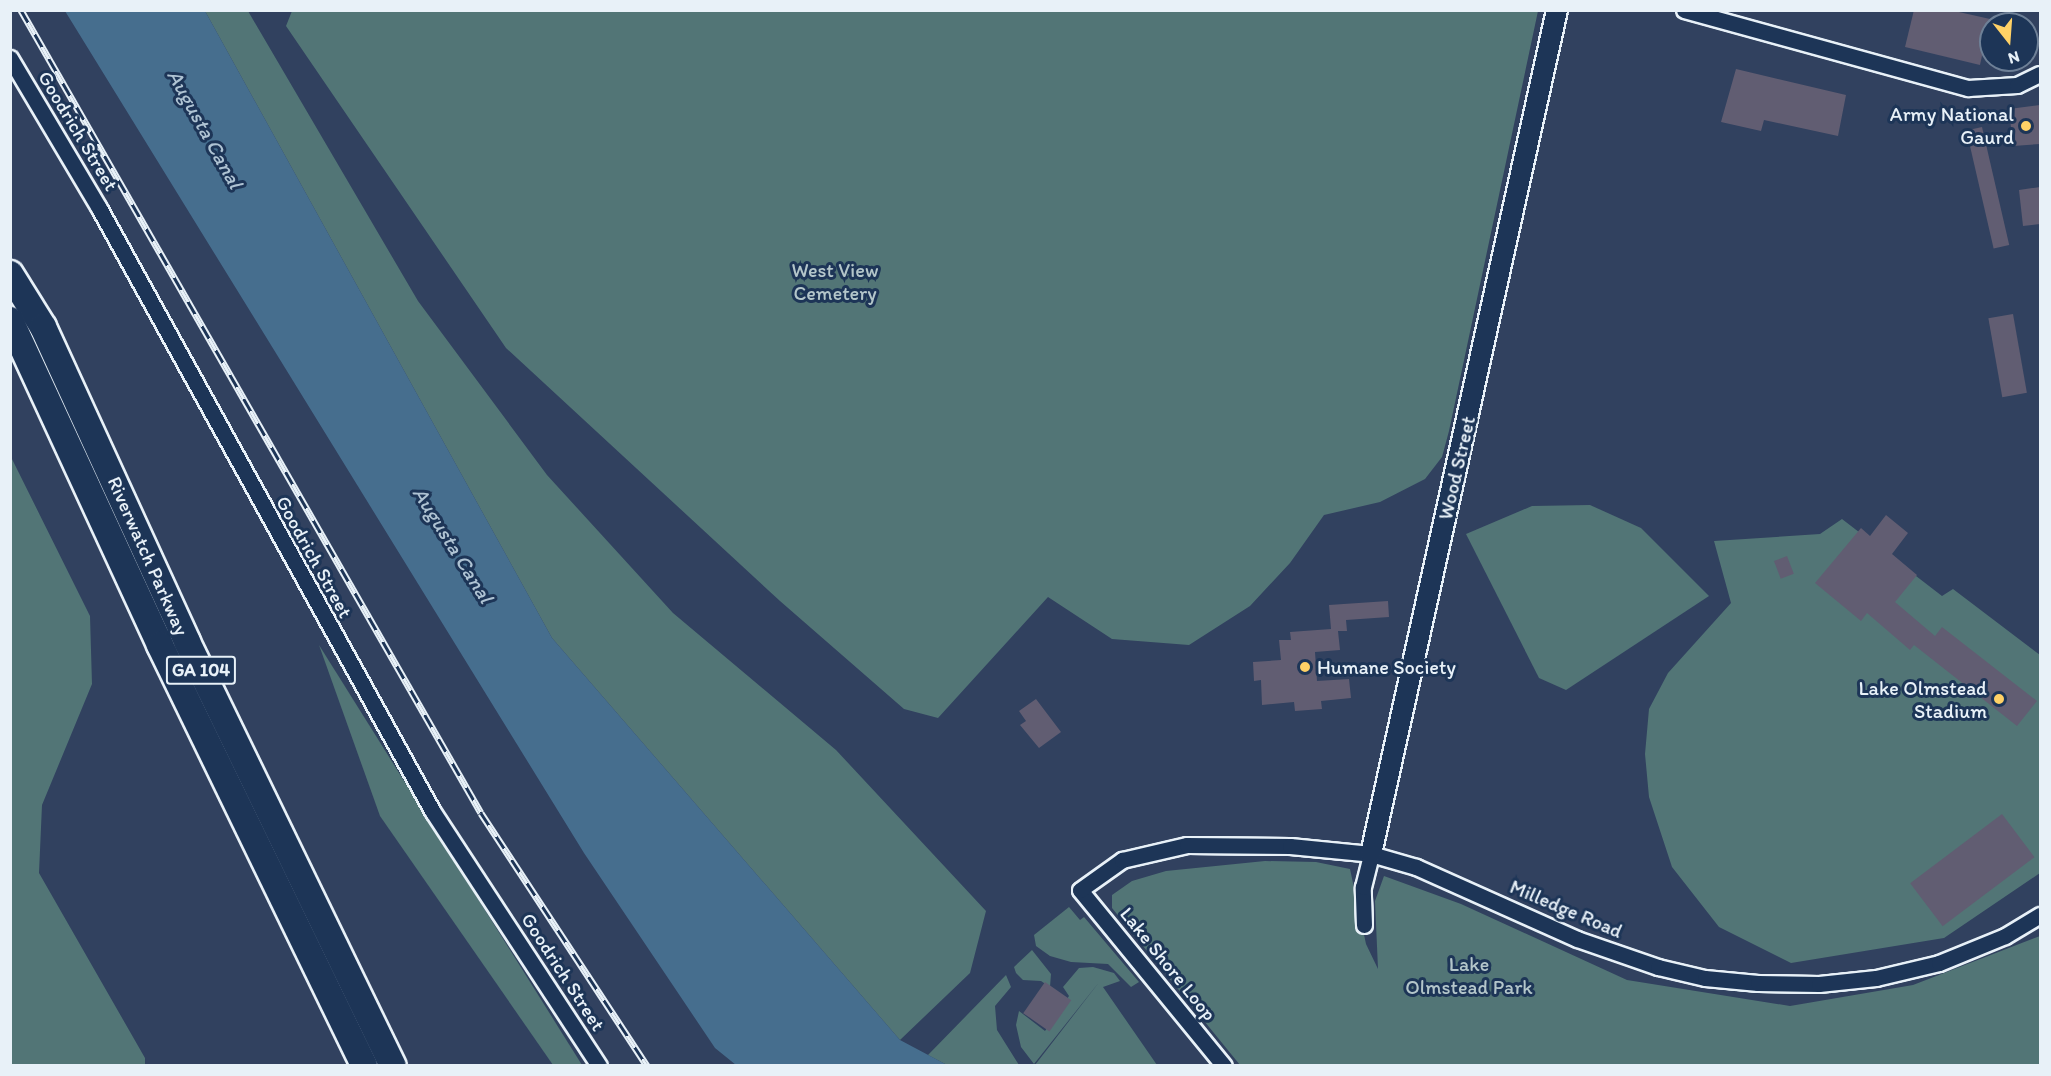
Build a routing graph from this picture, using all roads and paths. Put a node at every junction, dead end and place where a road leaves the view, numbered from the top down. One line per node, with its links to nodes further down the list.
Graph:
1 (1557, 10): 7 (street, Wood Street)
2 (1684, 10): 4 (street)
3 (10, 58): 13 (street, Goodrich Street)
4 (2040, 74)
5 (10, 274): 12 (main road, Riverwatch Parkway / GA 104)
6 (10, 320): 11 (main road, Riverwatch Parkway / GA 104)
7 (1371, 854): 8 (street, Milledge Road); 9 (street, Milledge Road); 10 (street, Wood Street)
8 (1080, 890): 14 (street, Lake Shore Loop)
9 (2040, 915)
10 (1364, 925)
11 (364, 1065)
12 (393, 1065)
13 (599, 1065)
14 (1224, 1065)

